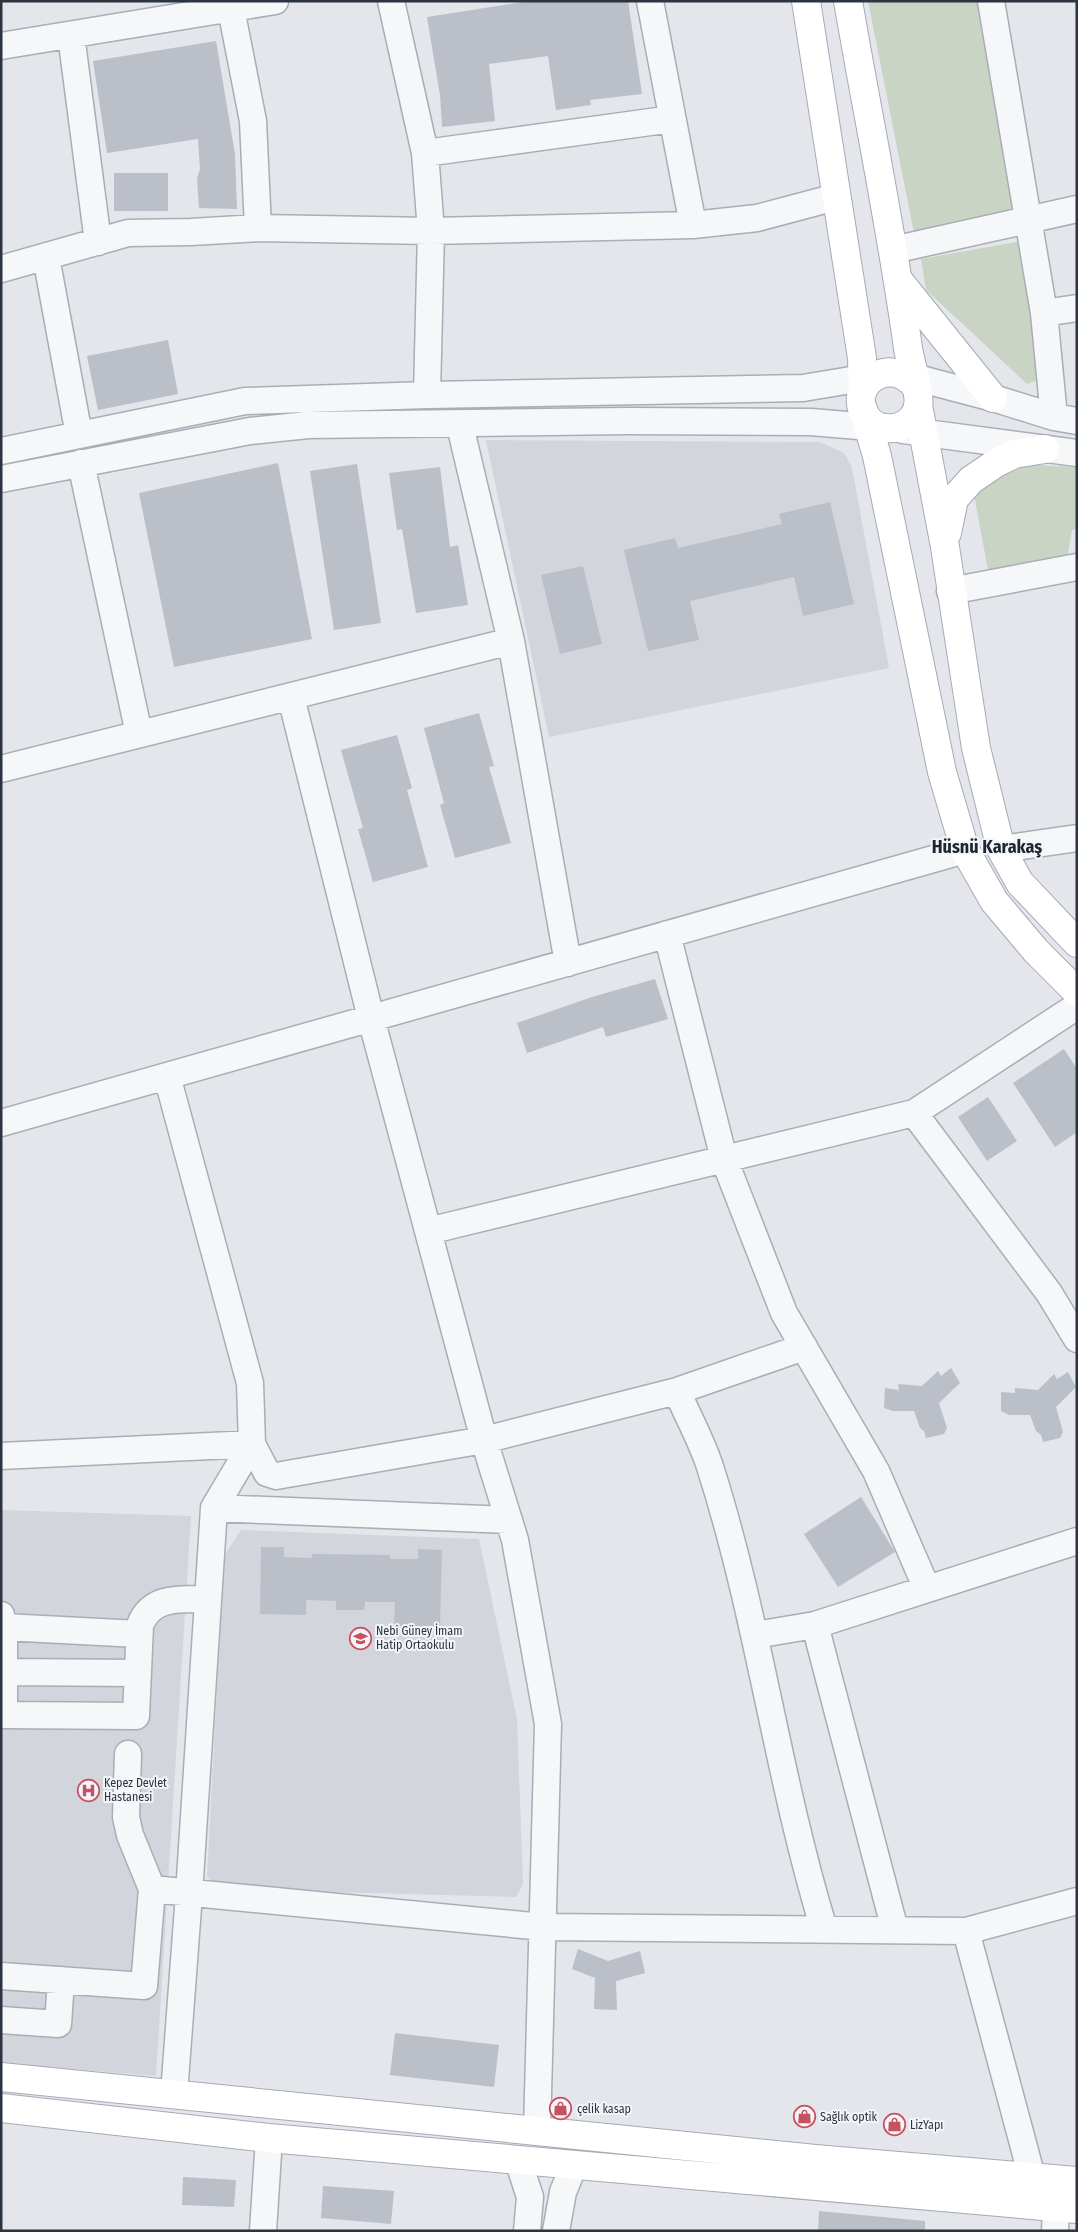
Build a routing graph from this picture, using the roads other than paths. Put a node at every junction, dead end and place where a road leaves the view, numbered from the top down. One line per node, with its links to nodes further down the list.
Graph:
1 (275, 1): 7 (street)
2 (391, 1): 11 (street)
3 (650, 1): 10 (street)
4 (806, 1): 12 (main road)
5 (848, 1): 19 (main road)
6 (991, 1): 14 (street)
7 (230, 9): 8 (street); 16 (street)
8 (71, 35): 9 (street); 18 (street)
9 (1, 46)
10 (672, 119): 11 (street); 15 (street)
11 (425, 153): 17 (street)
12 (836, 197): 15 (street); 28 (main road)
13 (1077, 209): 14 (street)
14 (1029, 220): 19 (street); 24 (street)
15 (693, 225): 17 (street)
16 (258, 228): 17 (street); 18 (street)
17 (430, 231): 25 (street)
18 (98, 242): 20 (street)
19 (892, 250): 22 (main road)
20 (46, 258): 21 (street); 31 (street)
21 (1, 269)
22 (899, 281): 26 (main road); 27 (main road)
23 (1077, 308): 24 (street)
24 (1044, 313): 29 (street)
25 (427, 395): 28 (street); 31 (street)
26 (915, 395): 27 (street); 28 (main road); 28 (main road); 32 (street); 37 (main road)
27 (993, 398): 29 (street)
28 (872, 405): 35 (street); 46 (main road)
29 (1066, 419)
30 (462, 434): 40 (street)
31 (79, 435): 33 (street)
32 (1045, 449): 34 (street); 37 (main road)
33 (1, 451)
34 (1077, 453)
35 (81, 464): 36 (street); 42 (street)
36 (1, 479)
37 (945, 547): 39 (main road)
38 (1076, 574): 39 (street)
39 (950, 591): 45 (main road)
40 (511, 642): 41 (street); 49 (street)
41 (291, 696): 42 (street); 52 (street)
42 (139, 734): 43 (street)
43 (1, 769)
44 (1077, 838): 45 (street)
45 (1001, 849): 48 (main road)
46 (965, 850): 47 (street); 50 (main road)
47 (667, 934): 49 (street); 56 (street)
48 (1077, 944)
49 (568, 962): 52 (street)
50 (1077, 992)
51 (1077, 1006): 54 (street)
52 (371, 1018): 53 (street); 57 (street)
53 (166, 1076): 55 (street); 62 (street)
54 (914, 1114): 56 (street); 58 (street)
55 (1, 1123)
56 (724, 1159): 57 (street); 59 (street)
57 (428, 1231): 61 (street)
58 (1077, 1340)
59 (804, 1346): 60 (street); 67 (street)
60 (677, 1390): 61 (street); 72 (street)
61 (484, 1440): 62 (street); 65 (street)
62 (252, 1444): 63 (street); 64 (street)
63 (1, 1456)
64 (214, 1508): 65 (street); 68 (street)
65 (509, 1520): 79 (street)
66 (1077, 1541): 67 (street)
67 (927, 1588): 70 (street)
68 (206, 1599): 71 (street); 77 (street)
69 (3, 1621): 71 (street); 73 (street)
70 (815, 1625): 72 (street); 81 (street)
71 (139, 1634): 74 (street)
72 (755, 1635): 80 (street)
73 (4, 1672): 74 (street); 74 (street)
74 (138, 1673)
75 (128, 1754): 76 (street)
76 (152, 1888): 77 (street); 84 (street)
77 (189, 1894): 79 (street); 87 (street)
78 (1077, 1901): 82 (street)
79 (543, 1926): 80 (street); 89 (street)
80 (824, 1930): 81 (street)
81 (895, 1930): 82 (street)
82 (966, 1931): 93 (street)
83 (1, 1976): 84 (street)
84 (61, 1980): 85 (street)
85 (1, 2020)
86 (1, 2077): 87 (main road)
87 (174, 2094): 89 (main road)
88 (1, 2108): 90 (main road)
89 (537, 2131): 93 (main road)
90 (269, 2138): 91 (main road); 96 (street)
91 (518, 2160): 92 (main road); 97 (street)
92 (574, 2165): 95 (main road); 98 (street)
93 (1032, 2177): 94 (main road)
94 (1077, 2181)
95 (1063, 2215)
96 (263, 2231)
97 (527, 2231)
98 (556, 2231)

